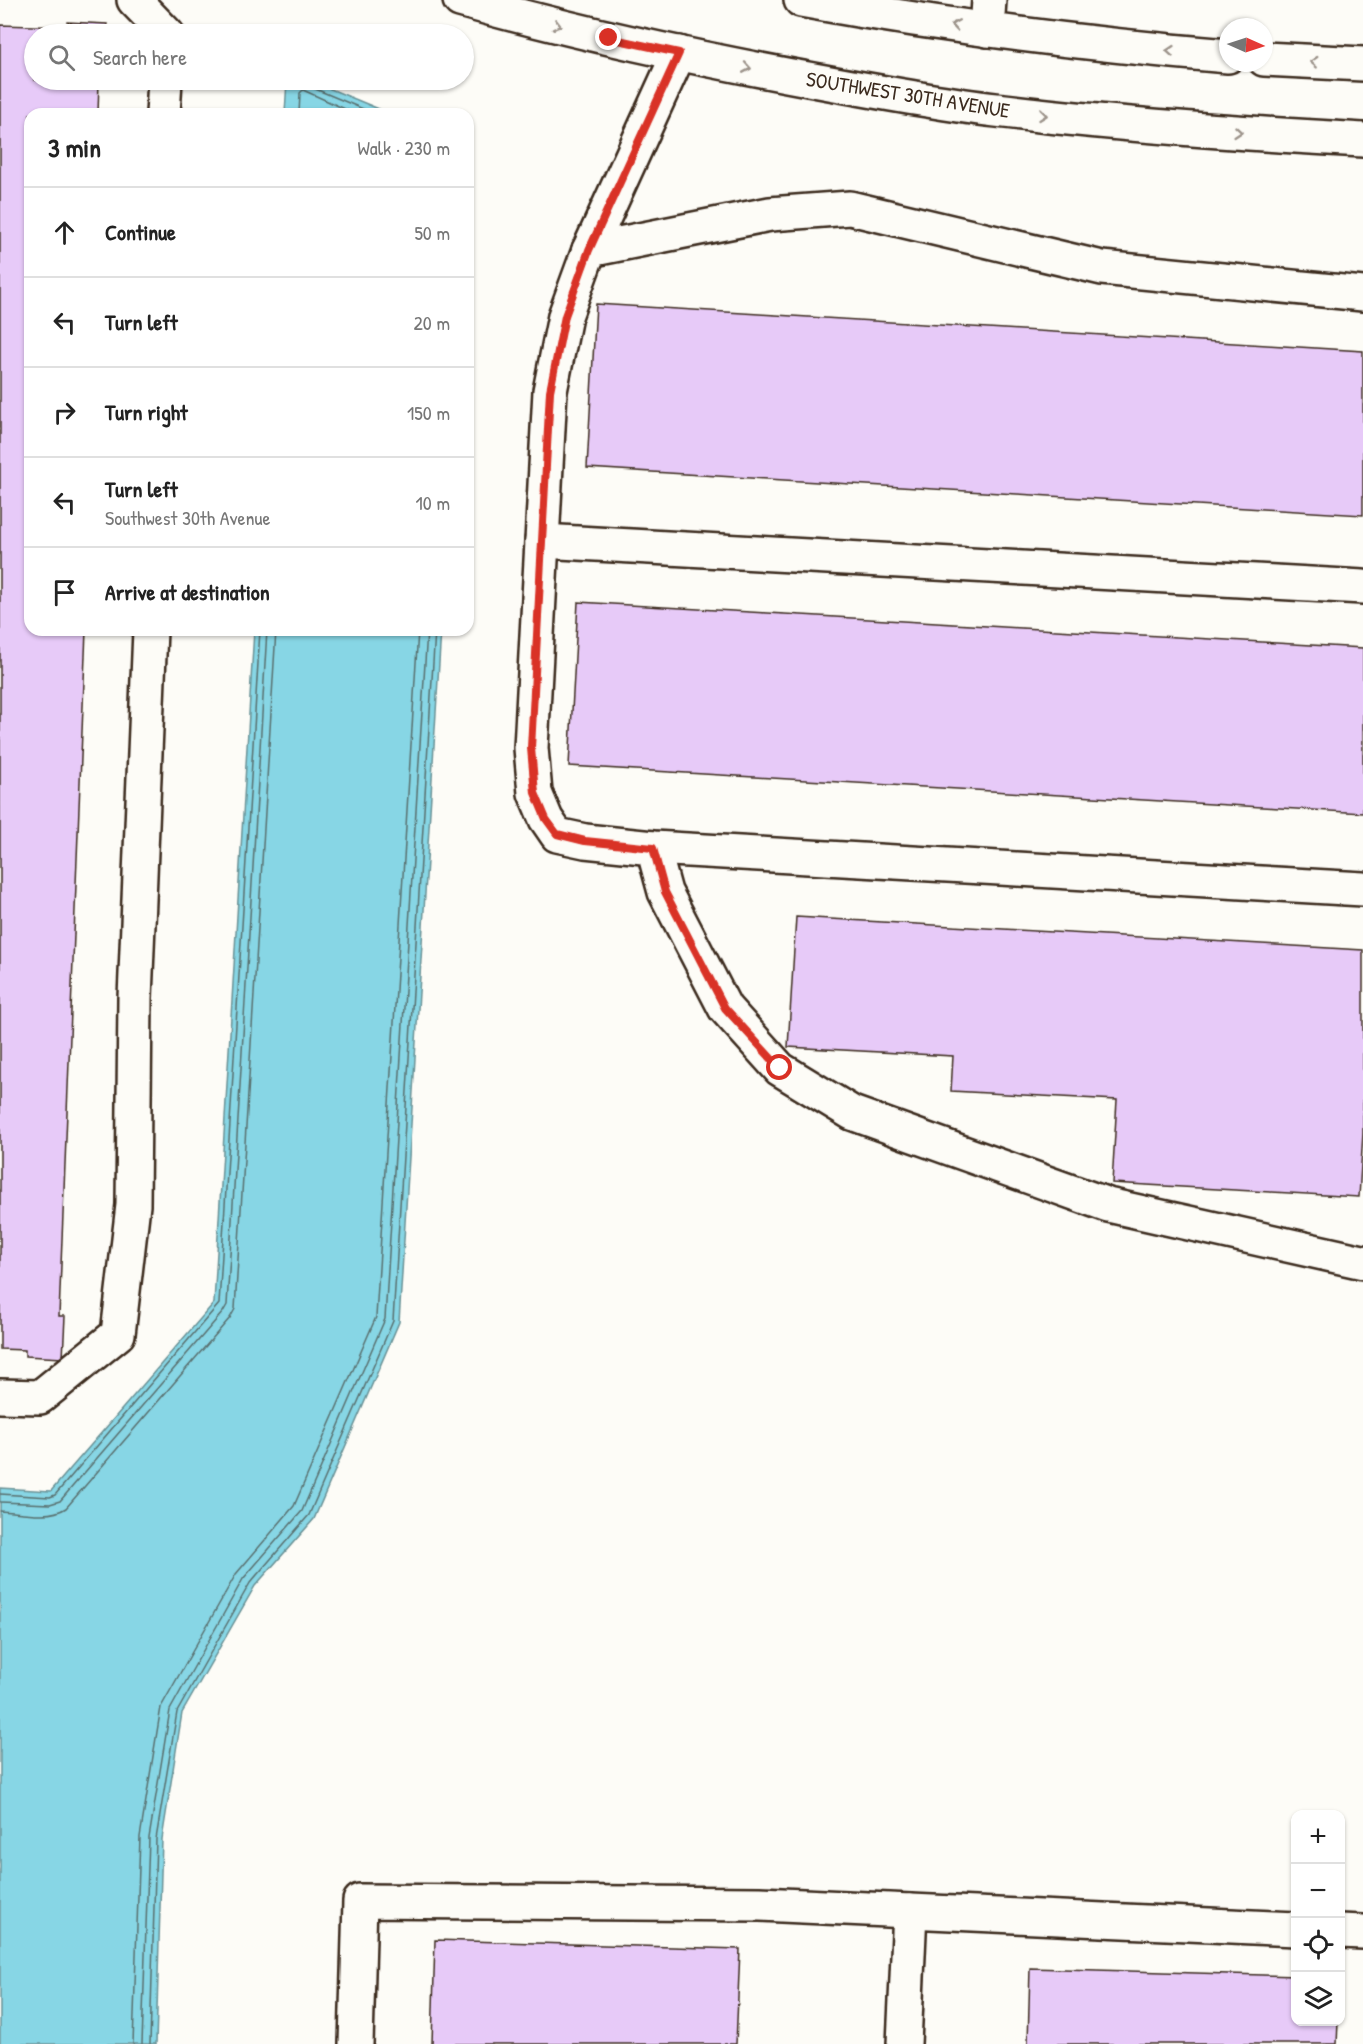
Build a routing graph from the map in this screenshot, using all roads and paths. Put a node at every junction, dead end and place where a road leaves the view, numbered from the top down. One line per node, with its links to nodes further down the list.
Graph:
1 (134, 0): 5 (main road)
2 (460, 0): 6 (main road, SOUTHWEST 30TH AVENUE, one-way to 6)
3 (801, 0): 4 (main road, one-way to 3)
4 (988, 15): 7 (main road, one-way to 4)
5 (157, 24)
6 (679, 53): 12 (main road, SOUTHWEST 30TH AVENUE, one-way to 12); 13 (main road)
7 (1219, 55)
8 (1273, 59): 9 (main road, one-way to 8)
9 (1363, 64)
10 (164, 90): 11 (main road)
11 (163, 108)
12 (1363, 141)
13 (589, 250): 14 (main road); 15 (main road)
14 (1363, 294)
15 (542, 541): 16 (main road); 18 (main road)
16 (1363, 587)
17 (150, 636): 21 (main road)
18 (653, 848): 19 (main road); 20 (main road)
19 (1363, 889)
20 (1363, 1262)
21 (0, 1396)
22 (910, 1911): 23 (main road); 26 (main road); 27 (main road)
23 (1291, 1929)
24 (1345, 1931): 25 (main road)
25 (1363, 1932)
26 (356, 2044)
27 (904, 2044)

